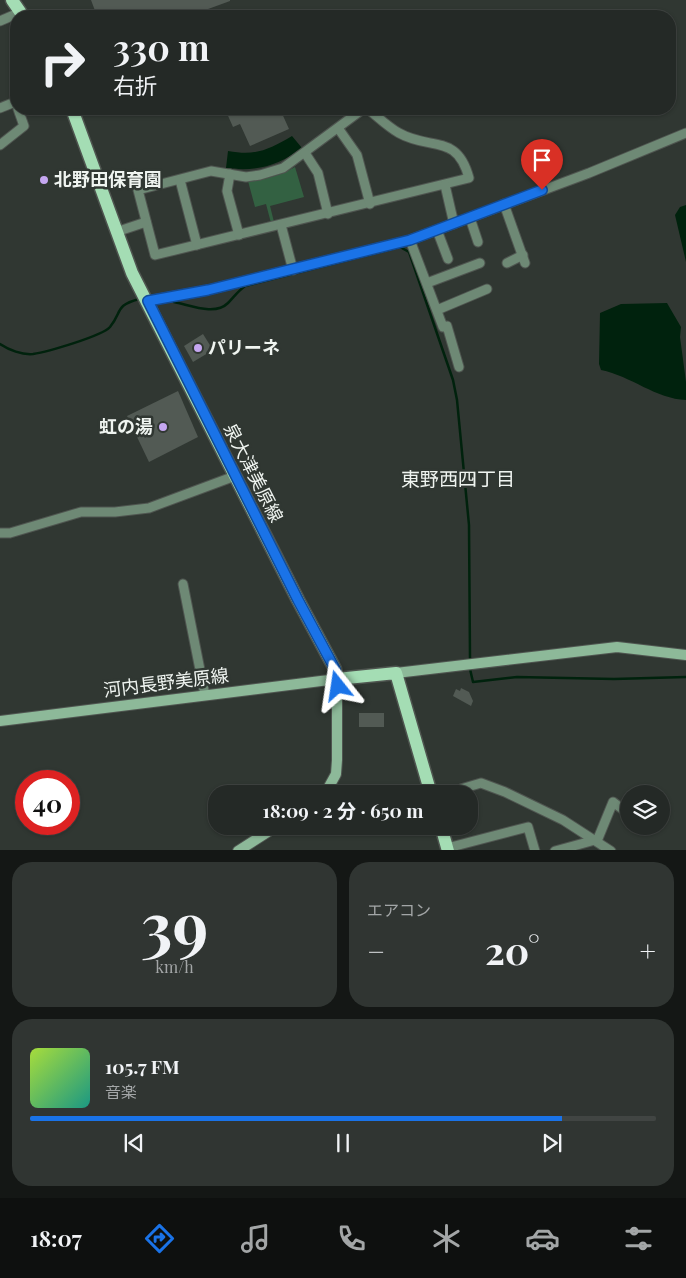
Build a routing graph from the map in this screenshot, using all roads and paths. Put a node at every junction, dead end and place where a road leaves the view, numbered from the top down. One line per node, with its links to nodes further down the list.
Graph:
1 (20, 115): 7 (street)
2 (74, 115): 20 (main road, 泉大津美原線)
3 (355, 115): 5 (street)
4 (376, 115): 11 (street)
5 (338, 128): 8 (street); 12 (street)
6 (686, 132): 13 (street)
7 (0, 145)
8 (304, 153): 9 (street); 14 (street)
9 (230, 174): 10 (street); 21 (street)
10 (180, 180): 16 (street); 24 (street)
11 (445, 185): 12 (street); 17 (street)
12 (370, 204): 14 (street)
13 (504, 204): 15 (street); 27 (street)
14 (328, 214): 18 (street)
15 (470, 218): 17 (street); 23 (street)
16 (146, 222): 20 (street); 24 (street)
17 (454, 224): 19 (street)
18 (281, 225): 21 (street); 28 (street)
19 (437, 230): 22 (street); 25 (street)
20 (116, 232): 31 (main road, 泉大津美原線)
21 (239, 235): 24 (street)
22 (410, 240): 28 (street); 29 (street)
23 (478, 242)
24 (197, 246)
25 (448, 259)
26 (480, 263): 29 (street)
27 (507, 263)
28 (293, 270): 31 (street)
29 (427, 283): 32 (street)
30 (487, 290): 32 (street)
31 (148, 301): 34 (main road, 泉大津美原線)
32 (437, 310): 33 (street)
33 (459, 367)
34 (235, 476): 35 (street); 39 (main road, 泉大津美原線)
35 (0, 533)
36 (183, 584): 40 (street)
37 (686, 655): 38 (main road)
38 (396, 672): 39 (main road); 43 (main road)
39 (337, 679): 40 (main road, 河内長野美原線); 42 (main road)
40 (205, 695): 41 (main road, 河内長野美原線)
41 (0, 721)
42 (330, 785)
43 (428, 785)
44 (474, 785): 48 (street)
45 (620, 808): 48 (street)
46 (262, 835): 50 (main road)
47 (444, 835): 49 (main road)
48 (596, 841): 52 (street); 53 (street)
49 (448, 849): 51 (street)
50 (238, 850)
51 (535, 850)
52 (555, 850)
53 (611, 850)

